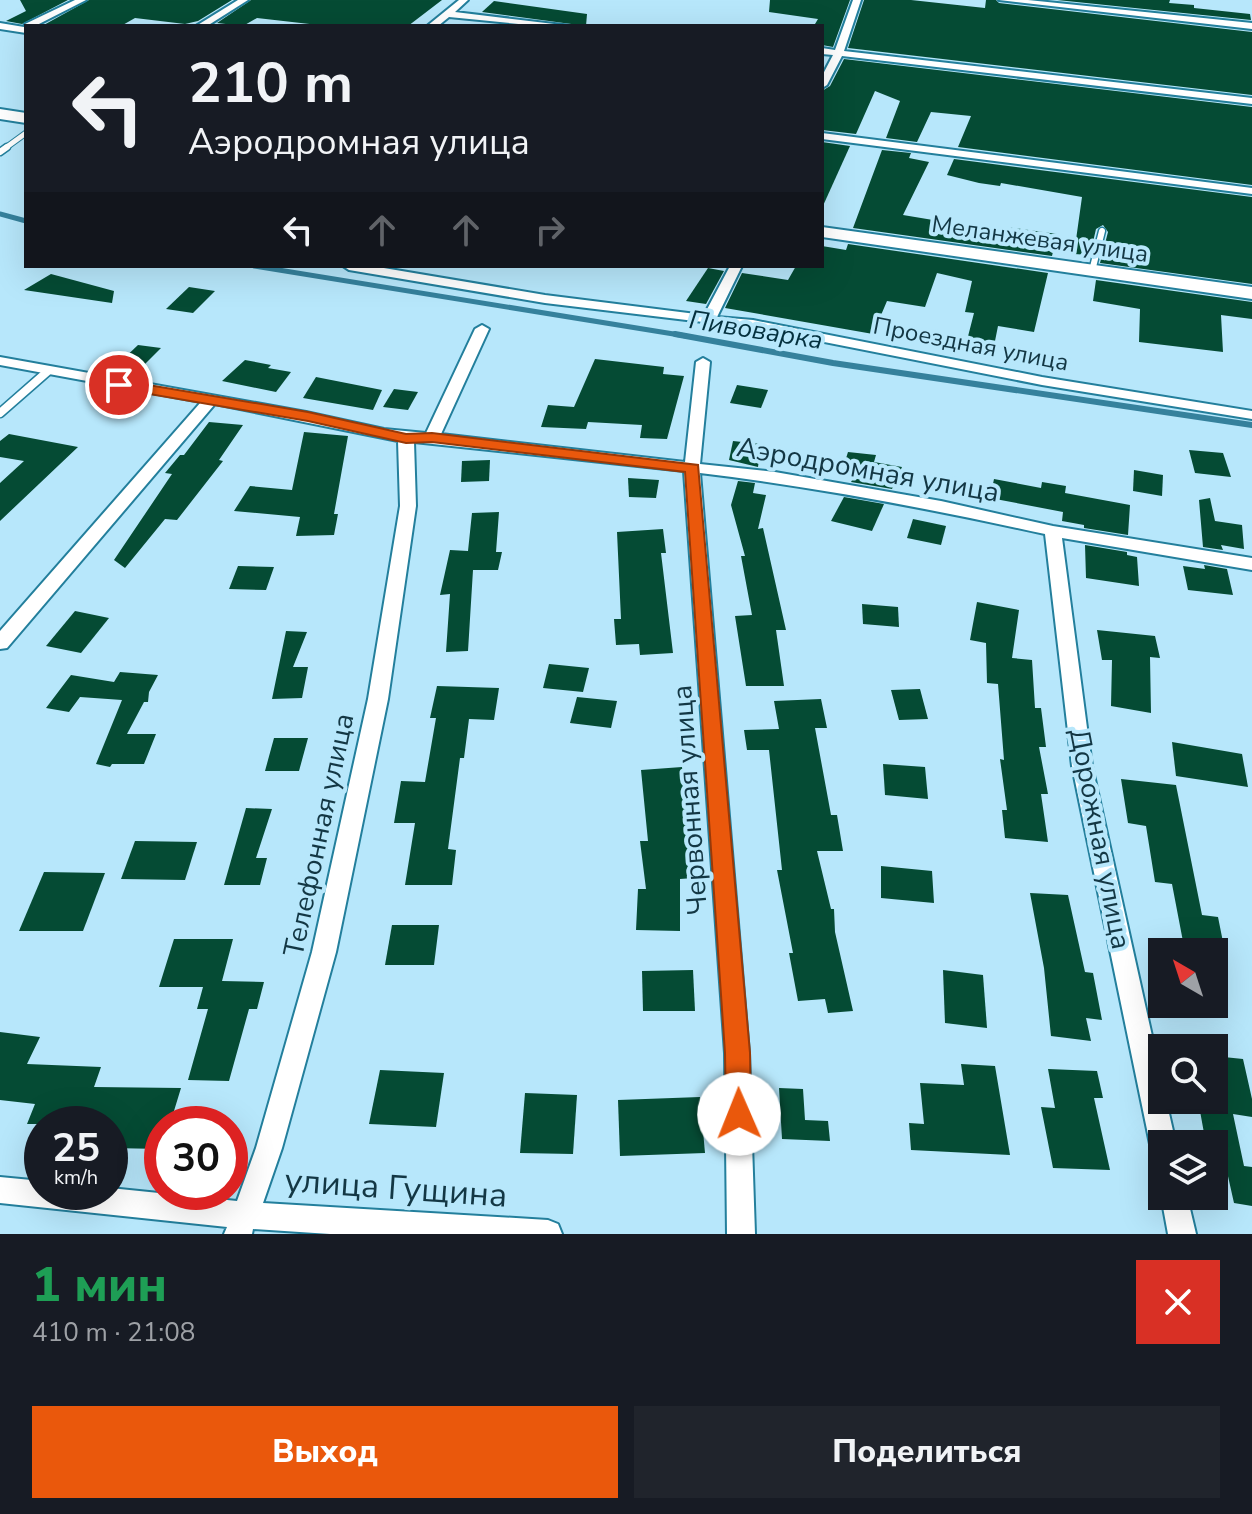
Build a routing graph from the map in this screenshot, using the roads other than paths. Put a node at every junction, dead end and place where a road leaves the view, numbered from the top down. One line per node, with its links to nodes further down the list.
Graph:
1 (82, 0): 7 (street)
2 (244, 0): 8 (street)
3 (464, 0): 6 (street)
4 (857, 0): 15 (street)
5 (1003, 0): 12 (street)
6 (447, 14): 9 (street); 10 (street)
7 (33, 24)
8 (204, 24)
9 (434, 24)
10 (546, 24)
11 (0, 26): 13 (street)
12 (1252, 26)
13 (24, 28)
14 (824, 51): 15 (street)
15 (839, 53): 16 (street); 17 (street)
16 (824, 81)
17 (1252, 101)
18 (0, 114): 19 (street)
19 (24, 118)
20 (24, 134): 22 (lane)
21 (824, 136): 23 (street)
22 (0, 152)
23 (1252, 191)
24 (1102, 231): 28 (lane)
25 (824, 232): 28 (street, Меланжевая улица)
26 (361, 268): 30 (street, Проездная улица)
27 (735, 268): 30 (street)
28 (1092, 271): 29 (street, Меланжевая улица)
29 (1252, 293)
30 (709, 319): 37 (street, Проездная улица)
31 (482, 329): 38 (street)
32 (0, 361): 34 (street, Аэродромная улица)
33 (703, 362): 40 (street, Червонная улица)
34 (48, 371): 35 (street, Аэродромная улица); 36 (lane)
35 (211, 400): 39 (street, Аэродромная улица); 43 (street)
36 (0, 413)
37 (1252, 415)
38 (432, 438): 39 (street, Аэродромная улица); 40 (street, Аэродромная улица)
39 (406, 439): 47 (street, Телефонная улица)
40 (692, 468): 41 (street, Аэродромная улица); 49 (street, Червонная улица)
41 (1053, 531): 42 (street, Аэродромная улица); 44 (street, Дорожная улица)
42 (1252, 564)
43 (0, 643)
44 (1160, 1130)
45 (0, 1190): 47 (street, улица Гущина)
46 (1177, 1210): 50 (street)
47 (240, 1224): 48 (street, улица Гущина)
48 (548, 1234)
49 (741, 1234)
50 (1182, 1234)

